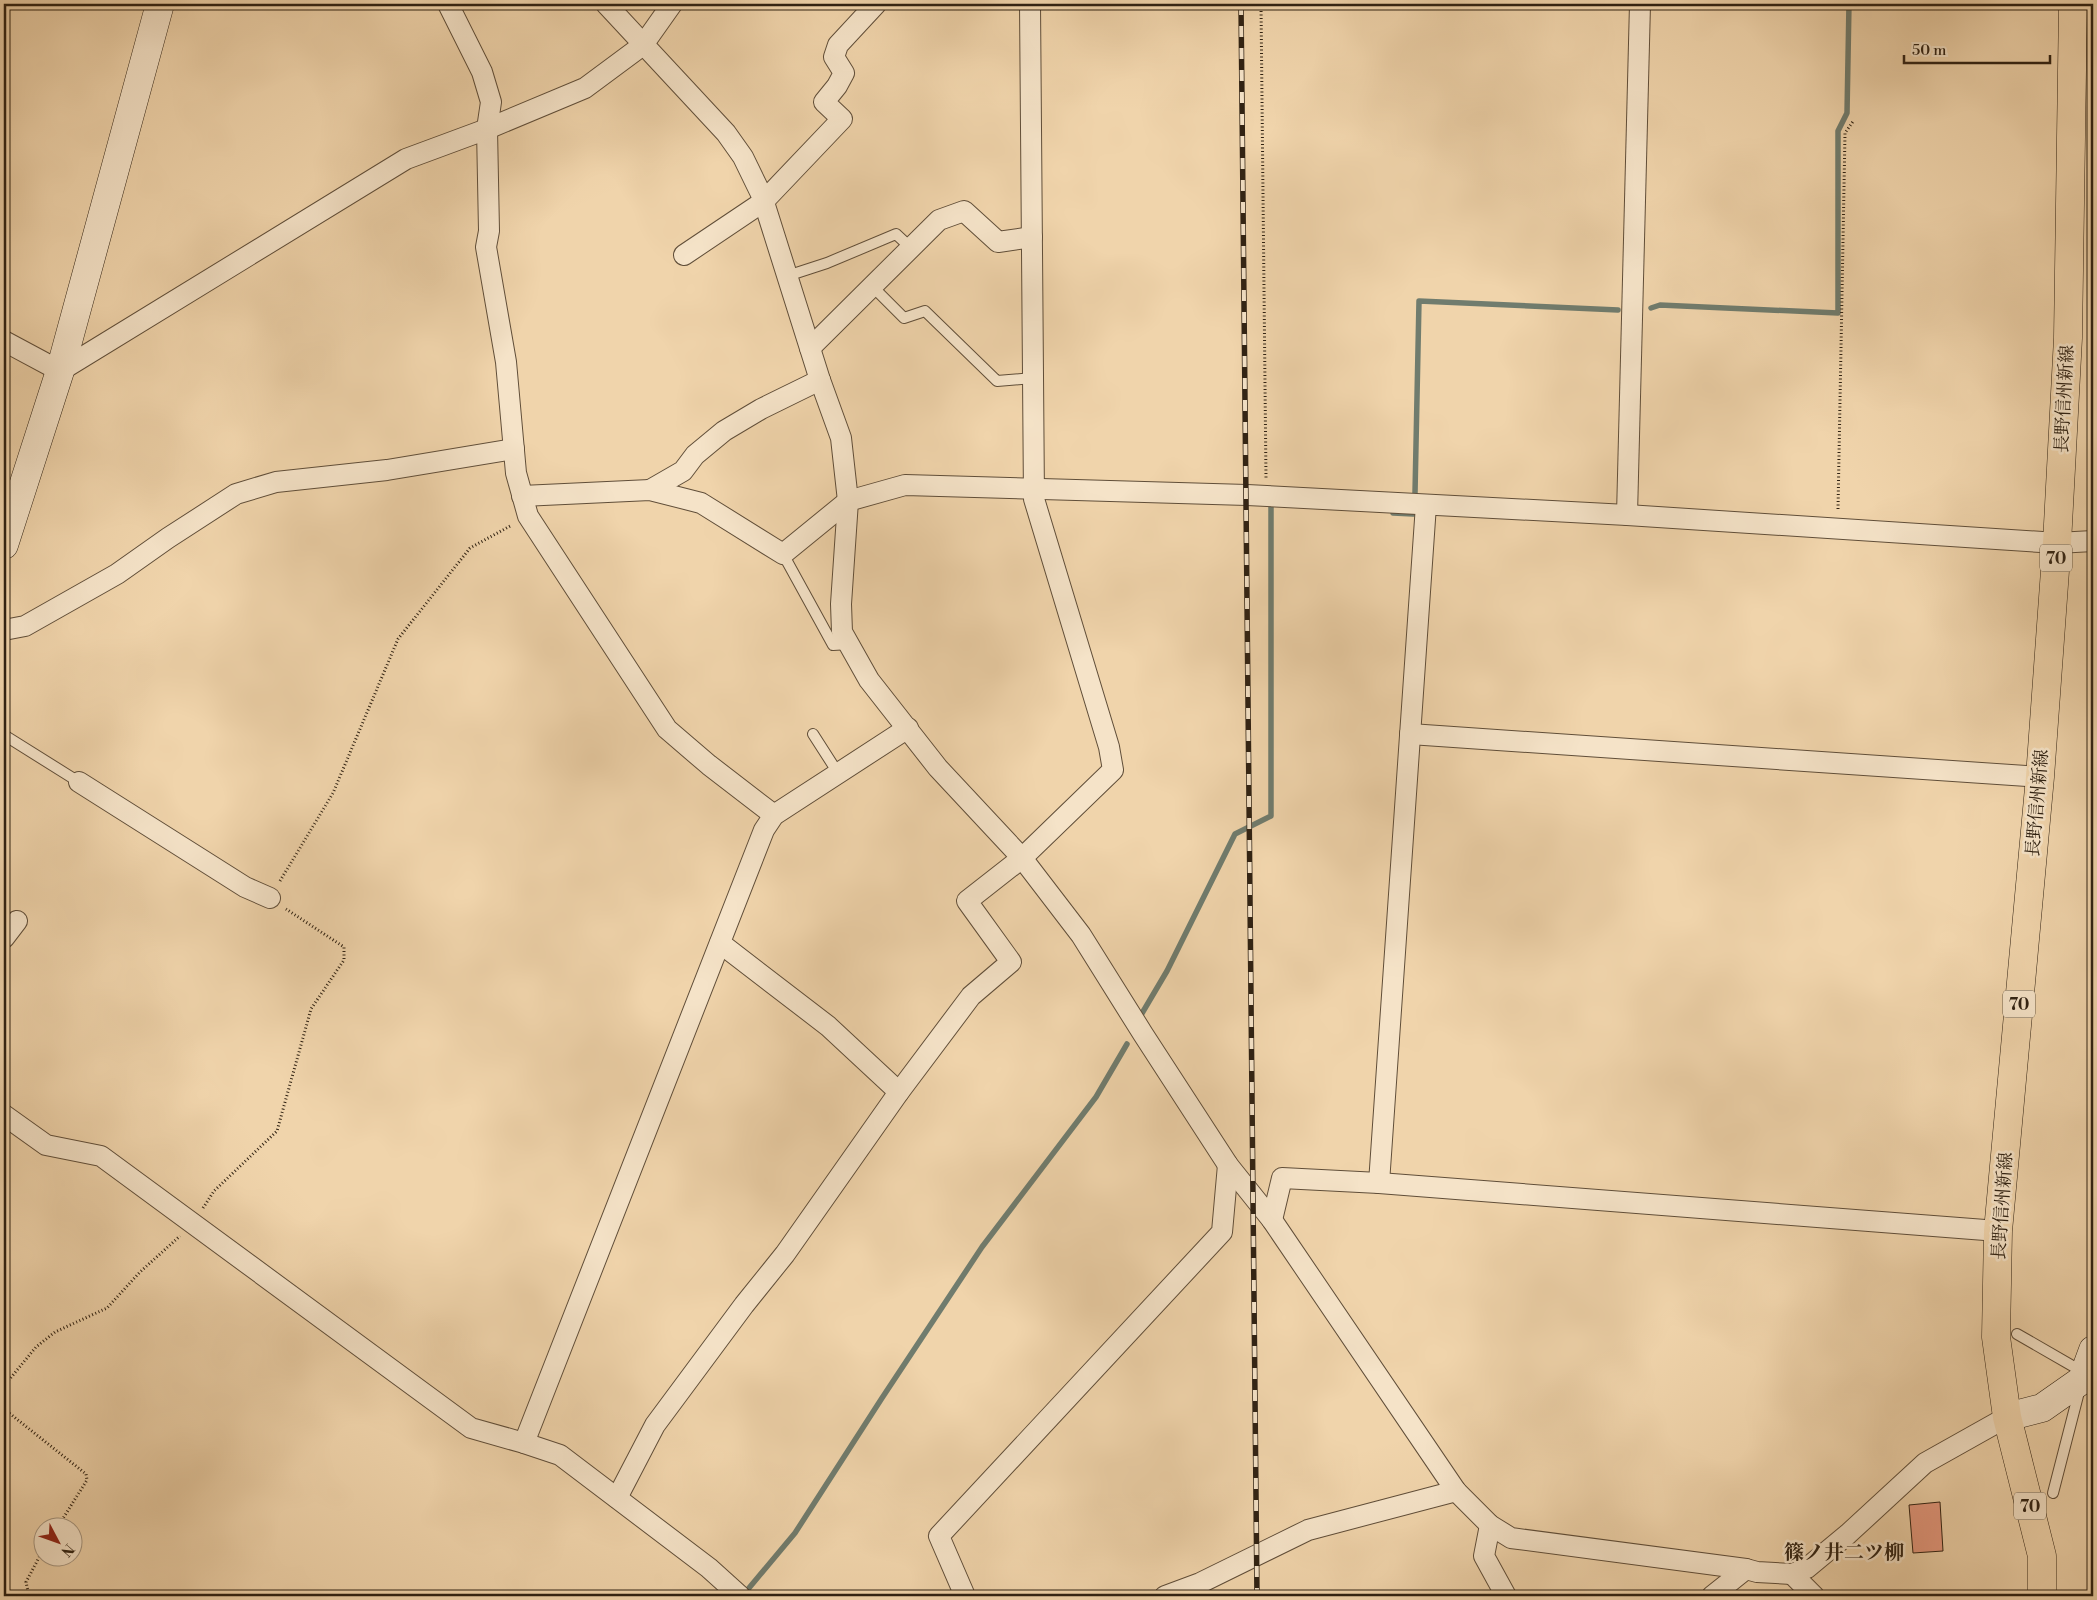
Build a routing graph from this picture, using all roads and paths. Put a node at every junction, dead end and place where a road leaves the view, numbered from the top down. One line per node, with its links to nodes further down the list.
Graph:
1 (160, 4): 21 (street)
2 (448, 4): 12 (street)
3 (606, 4): 10 (street)
4 (672, 4): 10 (street)
5 (876, 4): 13 (street)
6 (1030, 4): 14 (street)
7 (1261, 4): 28 (path)
8 (1640, 4): 31 (street)
9 (2073, 4): 35 (main road, 長野信州新線 / 70)
10 (643, 45): 12 (street); 13 (street)
11 (1854, 120): 33 (path)
12 (487, 129): 21 (street); 24 (street)
13 (763, 202): 16 (street); 17 (street)
14 (1032, 236): 15 (street); 22 (street)
15 (911, 248): 17 (lane); 18 (street)
16 (684, 255)
17 (787, 276): 20 (street)
18 (872, 286): 20 (street); 22 (lane)
19 (4, 341): 21 (street)
20 (810, 348): 23 (street)
21 (60, 371): 36 (street)
22 (1032, 378): 25 (street)
23 (820, 380): 26 (street); 29 (street)
24 (514, 449): 27 (street); 38 (street)
25 (1033, 488): 28 (street); 29 (street); 48 (street)
26 (650, 490): 27 (street); 37 (street)
27 (522, 496): 32 (street)
28 (1266, 496): 30 (street)
29 (848, 501): 37 (street); 39 (street)
30 (1426, 505): 31 (street); 42 (street)
31 (1627, 515): 33 (street)
32 (528, 516): 47 (street); 49 (path)
33 (1838, 528): 35 (street)
34 (2093, 541): 35 (street)
35 (2057, 543): 45 (main road, 長野信州新線 / 70)
36 (4, 545)
37 (783, 554): 39 (lane)
38 (4, 630)
39 (849, 644): 40 (street)
40 (908, 728): 44 (street); 48 (street)
41 (813, 734): 44 (lane)
42 (1410, 734): 45 (street); 56 (street)
43 (4, 735): 46 (lane)
44 (838, 773): 47 (street)
45 (2040, 777): 59 (main road, 長野信州新線 / 70)
46 (79, 782): 49 (street)
47 (774, 815): 52 (street)
48 (1022, 858): 53 (street); 55 (street)
49 (270, 898): 58 (path)
50 (17, 921): 51 (street)
51 (4, 938)
52 (720, 943): 53 (street); 65 (street)
53 (899, 1092): 68 (street)
54 (4, 1115): 58 (street)
55 (1228, 1164): 57 (street); 76 (street)
56 (1379, 1183): 57 (street); 59 (street)
57 (1272, 1220): 66 (street)
58 (194, 1224): 62 (path); 65 (street)
59 (1998, 1231): 64 (main road, 長野信州新線 / 70)
60 (2017, 1334): 61 (lane)
61 (2086, 1368): 64 (street); 67 (lane)
62 (4, 1386)
63 (4, 1409): 69 (path)
64 (2007, 1417): 73 (street); 81 (main road, 長野信州新線 / 70)
65 (524, 1443): 68 (street)
66 (1456, 1491): 70 (street); 77 (street)
67 (2053, 1493)
68 (617, 1498): 75 (street)
69 (64, 1518)
70 (1490, 1524): 72 (street); 78 (street)
71 (33, 1568): 74 (path)
72 (1746, 1569): 73 (street); 79 (street)
73 (1792, 1574): 80 (street)
74 (30, 1596)
75 (740, 1596)
76 (965, 1596)
77 (1165, 1596)
78 (1506, 1596)
79 (1712, 1596)
80 (1814, 1596)
81 (2042, 1596)

